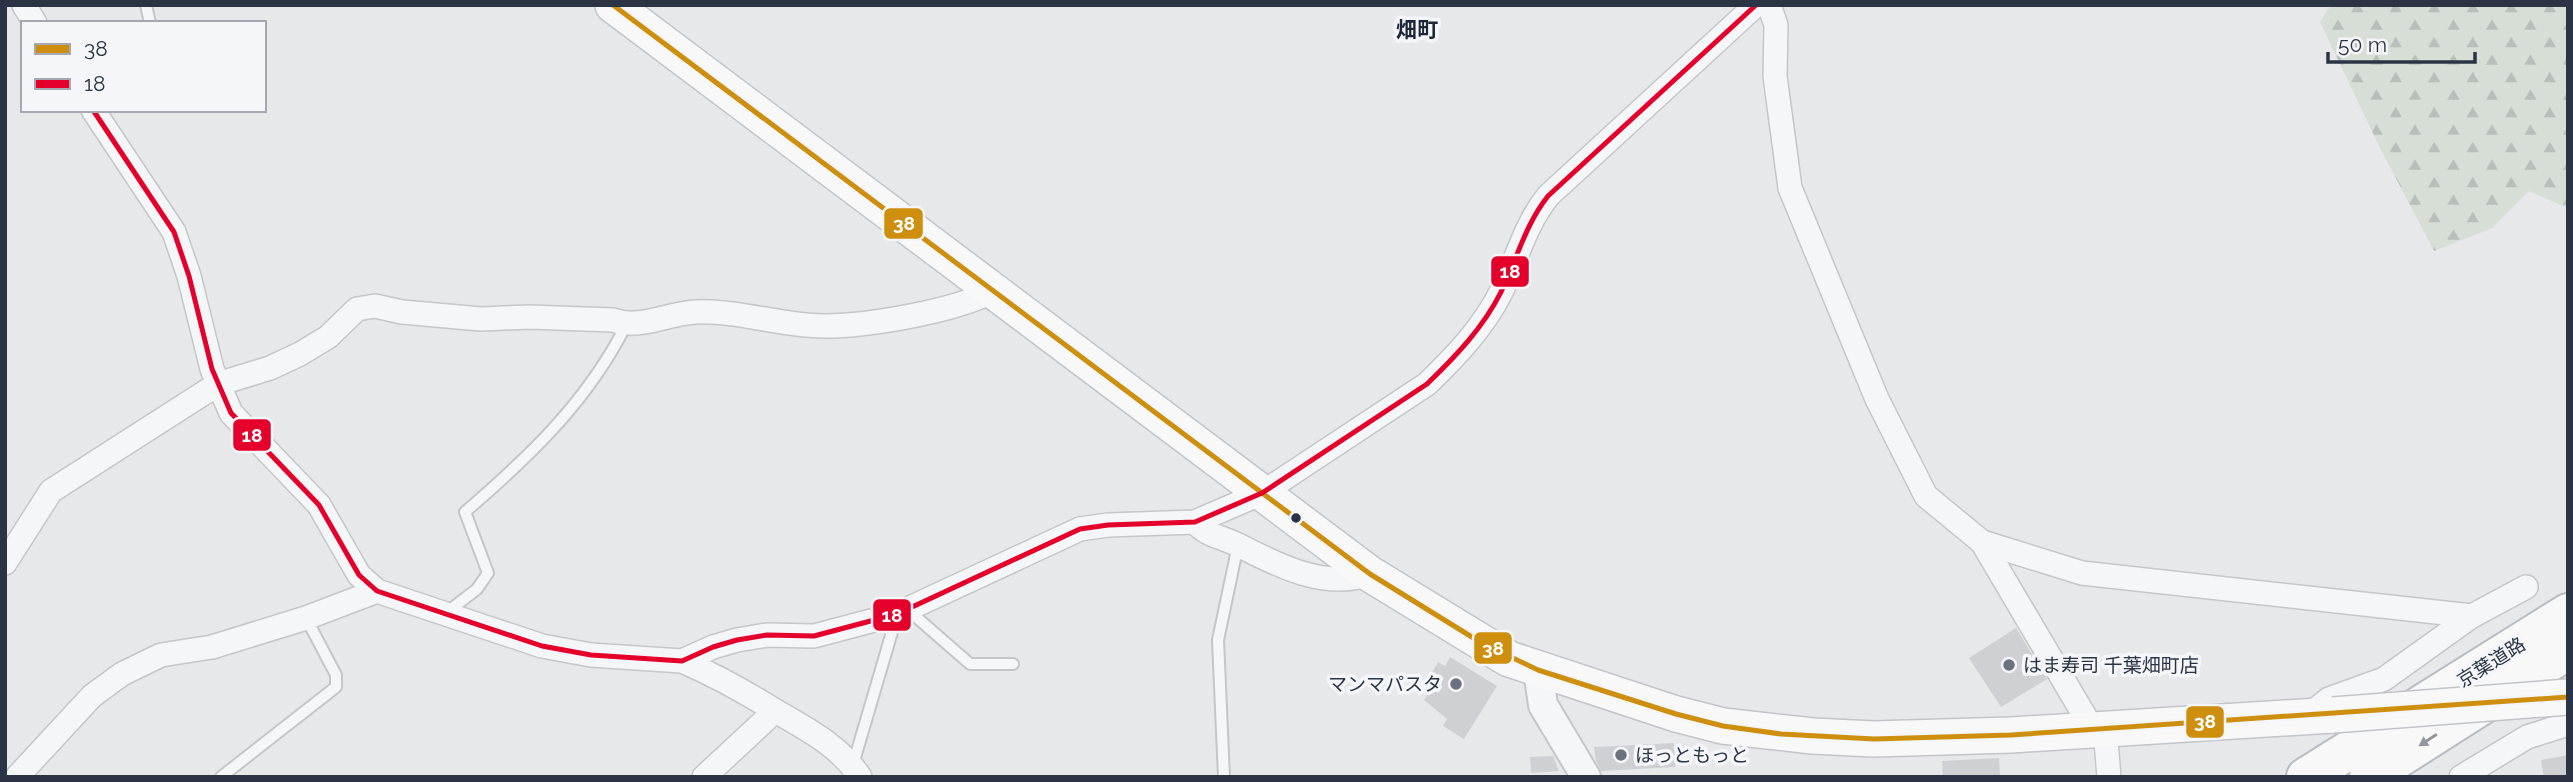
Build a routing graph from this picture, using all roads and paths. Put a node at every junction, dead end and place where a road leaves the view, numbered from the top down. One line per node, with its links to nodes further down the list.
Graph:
1 (24, 5): 5 (street)
2 (613, 5): 7 (main road)
3 (1756, 5): 10 (street)
4 (1769, 5): 12 (street)
5 (34, 21)
6 (96, 112): 9 (street)
7 (995, 290): 8 (street); 10 (main road)
8 (626, 325): 9 (street); 20 (lane)
9 (218, 384): 14 (street); 17 (street)
10 (1262, 493): 11 (street); 15 (main road)
11 (1195, 522): 13 (street); 18 (street)
12 (1982, 542): 21 (street); 31 (street)
13 (1238, 545): 15 (street); 36 (lane)
14 (5, 563)
15 (1370, 574): 26 (main road)
16 (2526, 587): 21 (street)
17 (377, 590): 20 (street); 22 (street)
18 (902, 612): 24 (street); 25 (lane); 32 (lane)
19 (2568, 613): 39 (highway, 京葉道路)
20 (445, 614): 24 (street)
21 (2472, 616): 29 (street)
22 (306, 618): 33 (street); 34 (lane)
23 (2568, 650): 40 (highway, 京葉道路, one-way to 40)
24 (682, 661): 28 (street)
25 (1013, 664)
26 (1538, 670): 31 (main road); 37 (street)
27 (2568, 697): 29 (main road, bridge)
28 (775, 710): 32 (street); 35 (street)
29 (2320, 715): 31 (main road)
30 (2568, 724): 41 (street)
31 (2099, 729): 38 (street)
32 (854, 773)
33 (17, 777)
34 (221, 777)
35 (704, 777)
36 (1224, 777)
37 (1586, 777)
38 (2109, 777)
39 (2306, 777)
40 (2369, 777)
41 (2461, 777)

